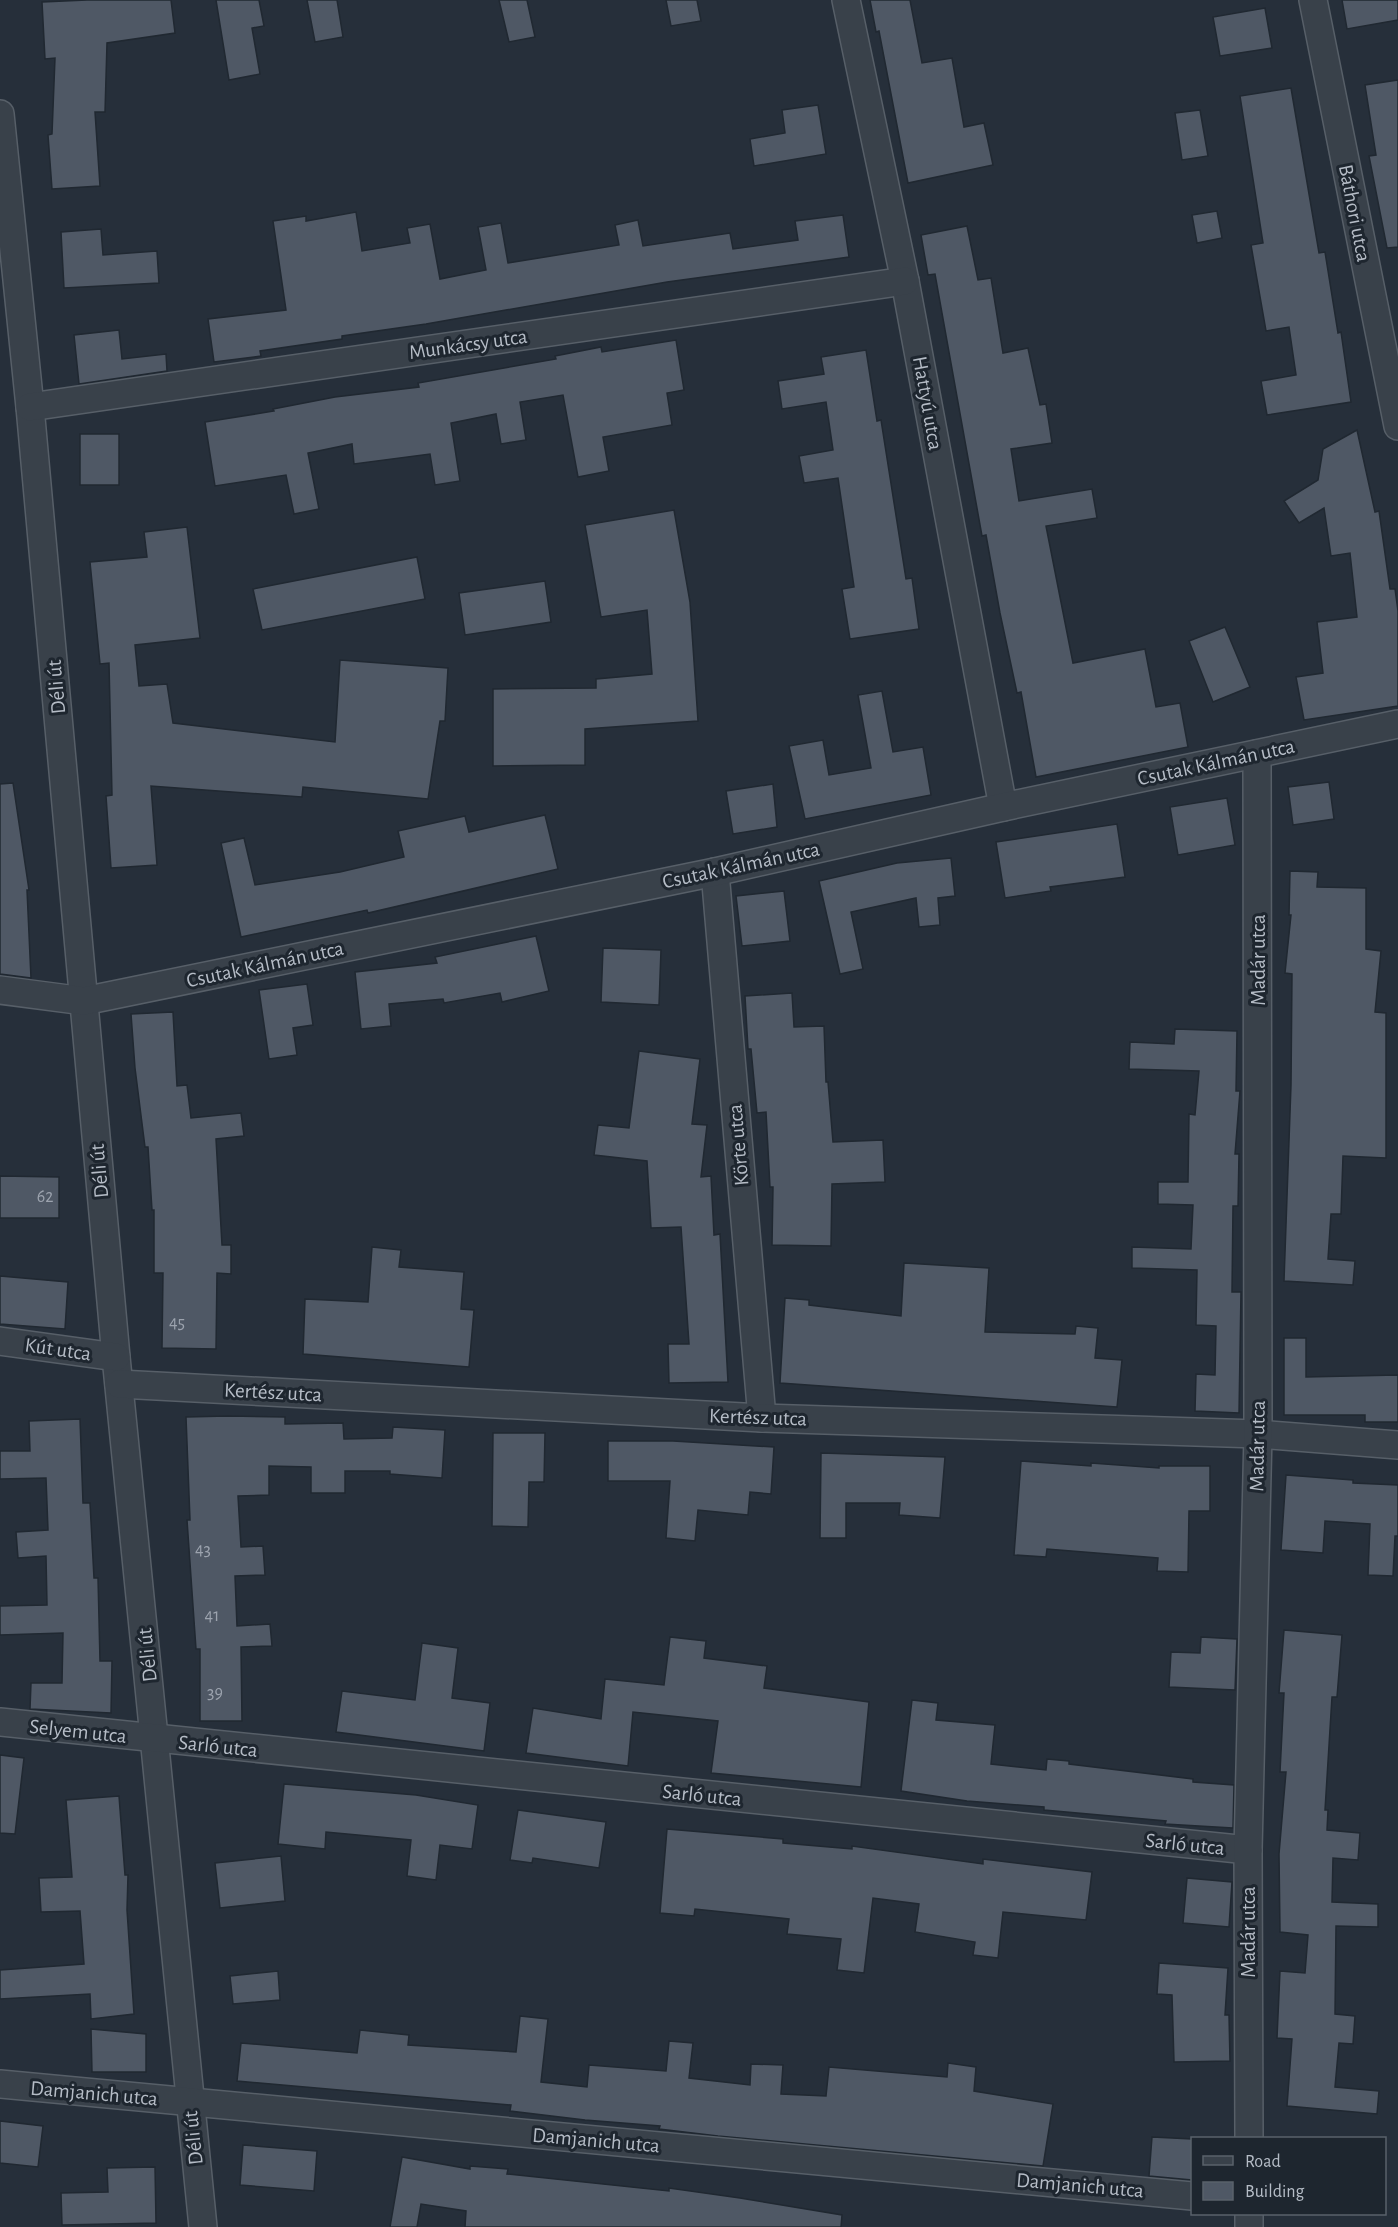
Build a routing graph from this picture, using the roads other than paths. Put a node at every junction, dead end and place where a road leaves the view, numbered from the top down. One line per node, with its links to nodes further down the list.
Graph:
1 (846, 0): 5 (street, Hattyú utca)
2 (1313, 0): 7 (street, Báthori utca)
3 (0, 114): 4 (street, Déli út)
4 (7, 276): 6 (street, Déli út)
5 (905, 281): 6 (street, Munkácsy utca); 10 (street, Hattyú utca)
6 (30, 407): 13 (street, Déli út)
7 (1398, 426)
8 (1398, 724): 9 (street, Csutak Kálmán utca)
9 (1257, 754): 10 (street, Csutak Kálmán utca); 18 (street, Madár utca)
10 (1003, 807): 11 (street, Csutak Kálmán utca)
11 (715, 872): 13 (street, Csutak Kálmán utca); 17 (street, Körte utca)
12 (0, 990): 13 (street, Csutak Kálmán utca)
13 (84, 1001): 15 (street, Déli út)
14 (0, 1341): 15 (street, Kút utca)
15 (116, 1357): 16 (street, Déli út)
16 (119, 1384): 17 (street, Kertész utca); 21 (street, Déli út)
17 (762, 1418): 18 (street, Kertész utca)
18 (1258, 1434): 19 (street, Kertész utca); 22 (street, Madár utca)
19 (1398, 1445)
20 (0, 1722): 21 (street, Selyem utca)
21 (156, 1739): 22 (street, Sarló utca); 24 (street, Déli út)
22 (1248, 1850): 25 (street, Madár utca)
23 (0, 2084): 24 (street, Damjanich utca)
24 (189, 2101): 26 (street, Damjanich utca); 27 (street, Déli út)
25 (1249, 2137)
26 (1191, 2196)
27 (203, 2227)

